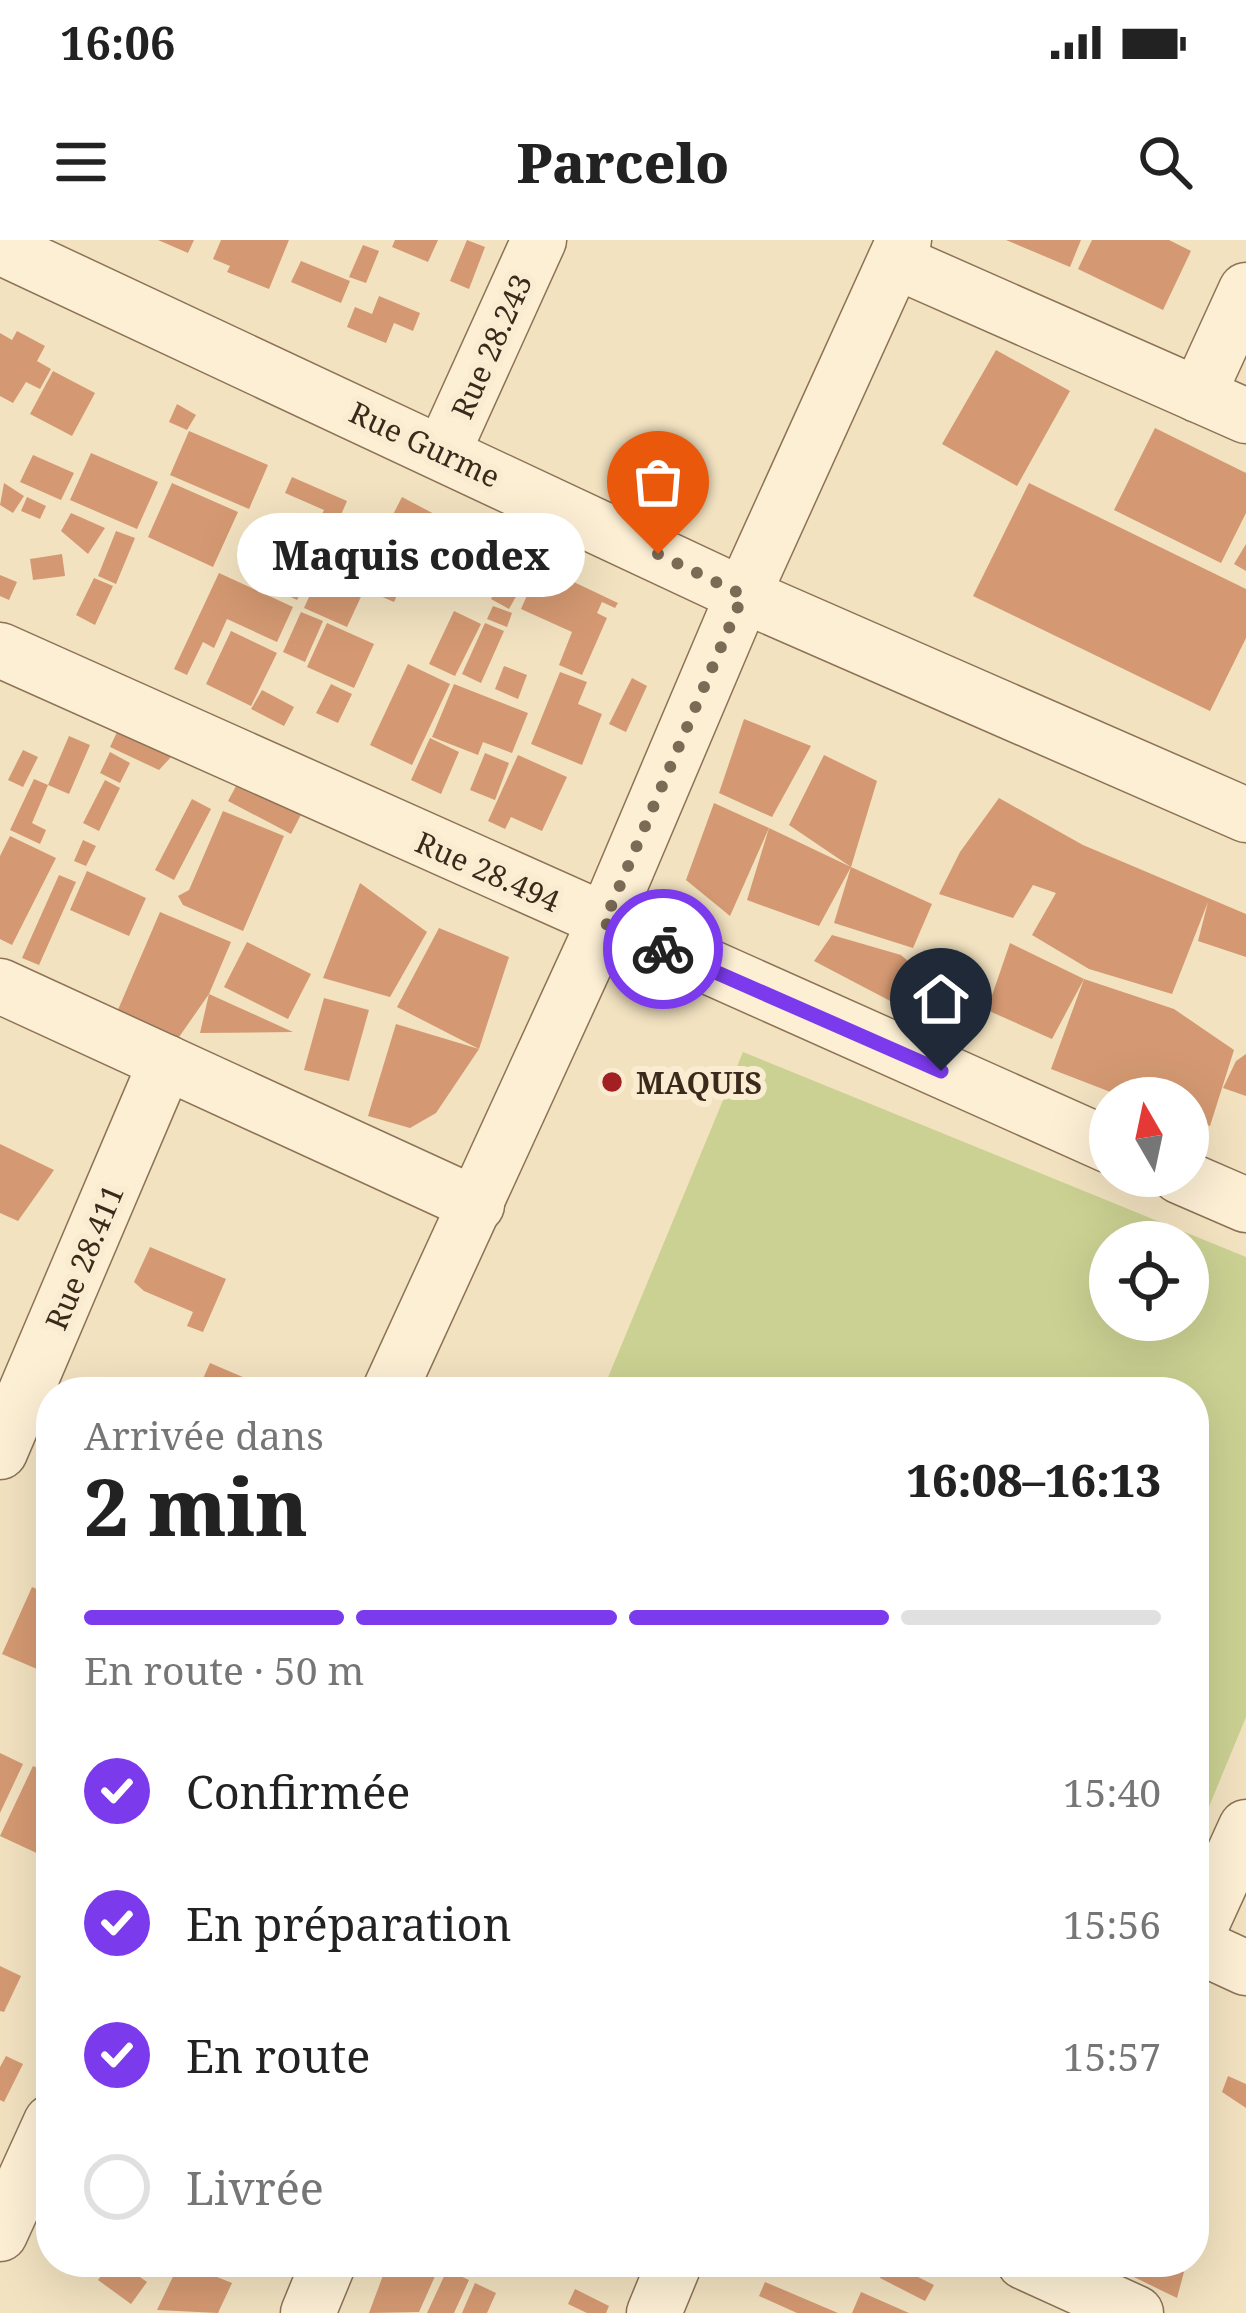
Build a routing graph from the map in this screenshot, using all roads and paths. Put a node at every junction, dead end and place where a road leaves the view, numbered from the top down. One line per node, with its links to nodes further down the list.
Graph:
1 (539, 240): 6 (street, Rue 28.243)
2 (0, 247): 6 (street, Rue Gurme)
3 (900, 250): 5 (street); 7 (street)
4 (1246, 290): 5 (street)
5 (1222, 405)
6 (443, 452): 7 (street, Rue Gurme)
7 (743, 595): 9 (street, Rue Gurme); 10 (street)
8 (0, 650): 10 (street, Rue 28.494)
9 (1246, 815)
10 (604, 923): 13 (street, Rue 28.494); 15 (street)
11 (0, 986): 12 (street)
12 (166, 1062): 15 (street); 18 (street, Rue 28.411)
13 (1089, 1136)
14 (1209, 1189): 16 (street)
15 (477, 1205): 17 (street)
16 (1246, 1205)
17 (396, 1377)
18 (7, 1417)
19 (1246, 1827): 20 (street)
20 (1209, 1910)
21 (1209, 1950): 22 (street)
22 (1246, 1968)
23 (36, 2143): 24 (street)
24 (11, 2179): 25 (street)
25 (0, 2234)
26 (323, 2277): 29 (street)
27 (669, 2277): 30 (street)
28 (1035, 2277): 31 (street)
29 (308, 2313)
30 (654, 2313)
31 (1136, 2313)

